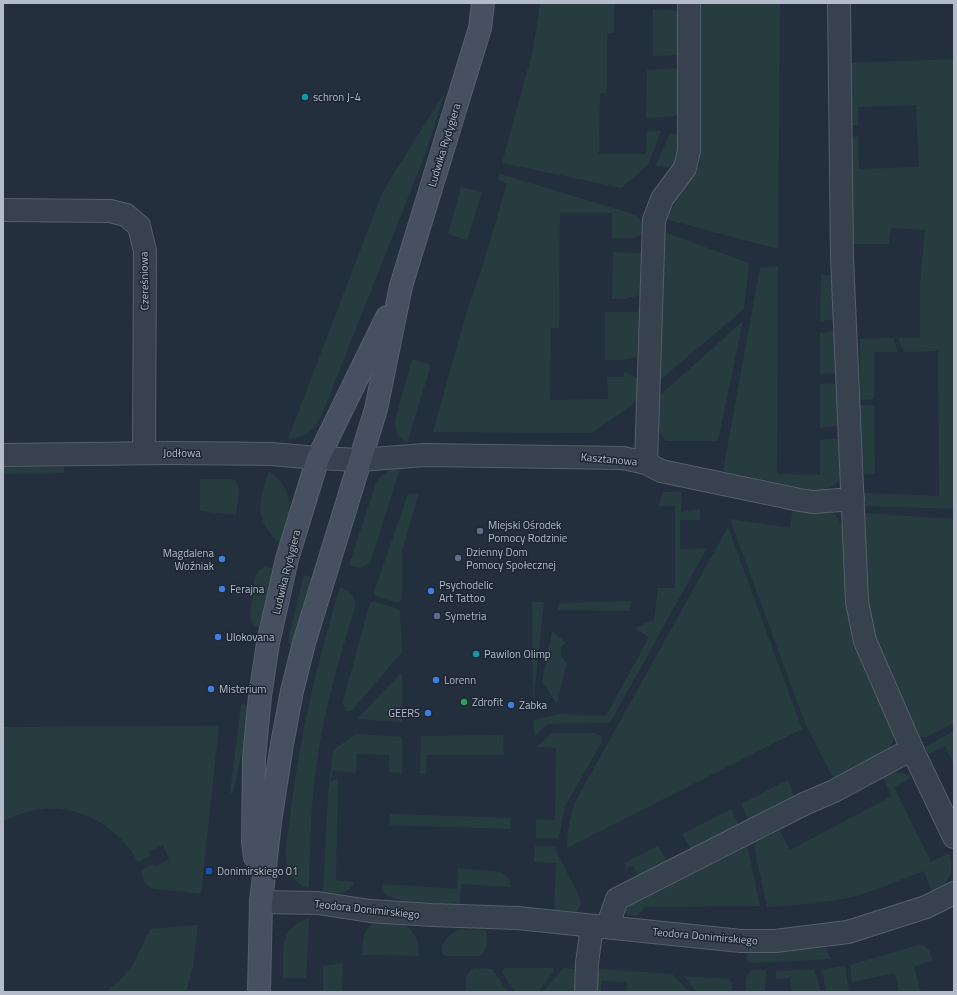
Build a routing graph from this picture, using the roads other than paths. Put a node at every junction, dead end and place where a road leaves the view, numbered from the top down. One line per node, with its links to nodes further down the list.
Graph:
1 (484, 3): 5 (street, Ludwika Rydygiera)
2 (689, 3): 10 (street)
3 (838, 3): 11 (street)
4 (3, 210): 6 (street, Czereśniowa)
5 (401, 286): 8 (street, Ludwika Rydygiera); 9 (street, Ludwika Rydygiera)
6 (144, 453): 7 (street, Jodłowa); 8 (street, Jodłowa)
7 (3, 455)
8 (318, 458): 9 (street, Jodłowa); 15 (street, Ludwika Rydygiera)
9 (360, 460): 10 (street, Kasztanowa); 15 (street, Ludwika Rydygiera)
10 (646, 463): 11 (street, Kasztanowa)
11 (853, 499): 12 (street)
12 (912, 749): 13 (street); 16 (street)
13 (954, 837)
14 (954, 893): 16 (street, Teodora Donimirskiego)
15 (261, 902): 16 (street, Teodora Donimirskiego); 17 (street, Ludwika Rydygiera)
16 (599, 927): 18 (street)
17 (259, 992)
18 (586, 992)

